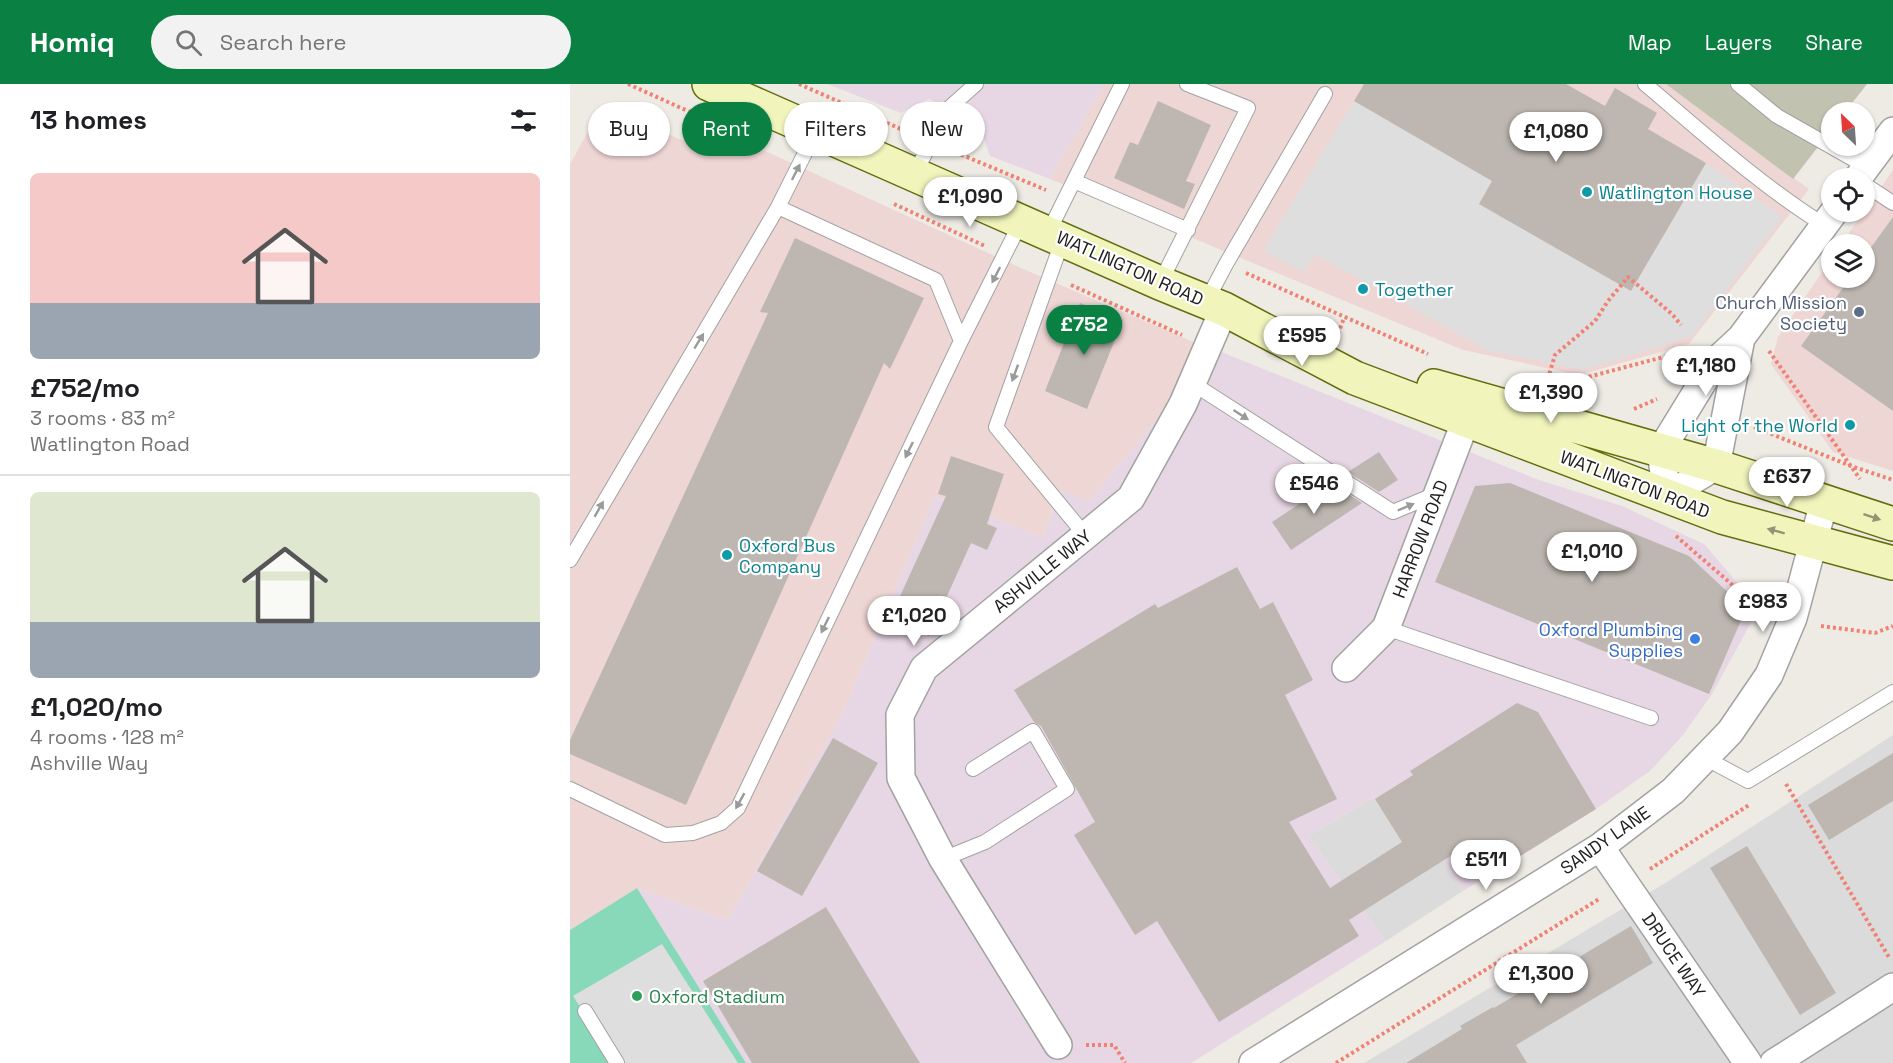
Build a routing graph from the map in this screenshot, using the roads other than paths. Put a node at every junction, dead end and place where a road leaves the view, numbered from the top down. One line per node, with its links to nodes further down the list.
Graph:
1 (709, 84): 8 (main road, WATLINGTON ROAD)
2 (976, 84): 14 (lane)
3 (1122, 84): 15 (lane)
4 (1187, 84): 21 (lane)
5 (1645, 84): 19 (lane)
6 (1738, 84): 12 (lane)
7 (1325, 94): 24 (lane)
8 (784, 117)
9 (1893, 131): 13 (street)
10 (804, 156): 18 (lane, one-way to 10)
11 (872, 156): 14 (main road, WATLINGTON ROAD)
12 (1852, 168)
13 (1868, 168)
14 (914, 175): 22 (main road, WATLINGTON ROAD)
15 (1074, 181): 21 (lane); 22 (lane)
16 (1875, 187): 17 (lane)
17 (1893, 203)
18 (778, 207): 26 (lane); 37 (lane, one-way to 18)
19 (1821, 216)
20 (1826, 222): 25 (street)
21 (1188, 230): 23 (lane)
22 (1044, 231): 23 (main road, WATLINGTON ROAD); 26 (lane, one-way to 26); 35 (lane, one-way to 35)
23 (1160, 283): 24 (main road, WATLINGTON ROAD)
24 (1215, 305): 27 (street, ASHVILLE WAY); 28 (main road, WATLINGTON ROAD)
25 (1741, 338): 29 (street); 30 (street)
26 (961, 341): 45 (lane, one-way to 45)
27 (1192, 383): 31 (lane, one-way to 31); 35 (street, ASHVILLE WAY)
28 (1470, 409): 29 (main road, WATLINGTON ROAD); 31 (street, HARROW ROAD); 32 (main road, WATLINGTON ROAD)
29 (1661, 450): 30 (main road, WATLINGTON ROAD); 32 (street)
30 (1716, 466): 32 (street); 33 (main road, WATLINGTON ROAD)
31 (1437, 494): 39 (street, HARROW ROAD)
32 (1667, 496): 36 (main road, WATLINGTON ROAD, one-way to 32)
33 (1824, 502): 34 (main road, WATLINGTON ROAD, one-way to 34); 36 (street, SANDY LANE)
34 (1893, 524)
35 (1085, 535): 47 (street, ASHVILLE WAY)
36 (1815, 542): 38 (main road, WATLINGTON ROAD); 43 (street, SANDY LANE)
37 (570, 560)
38 (1893, 563)
39 (1386, 628): 40 (street, HARROW ROAD); 42 (lane)
40 (1346, 668)
41 (1893, 692): 43 (lane)
42 (1651, 718)
43 (1705, 758): 46 (street, SANDY LANE)
44 (973, 769): 47 (lane)
45 (570, 789)
46 (1600, 847): 52 (street, SANDY LANE); 53 (street, DRUCE WAY)
47 (944, 859): 50 (street, ASHVILLE WAY)
48 (1893, 987): 54 (street)
49 (585, 1011): 51 (lane)
50 (1058, 1045)
51 (617, 1063)
52 (1253, 1063)
53 (1748, 1063)
54 (1774, 1063)

